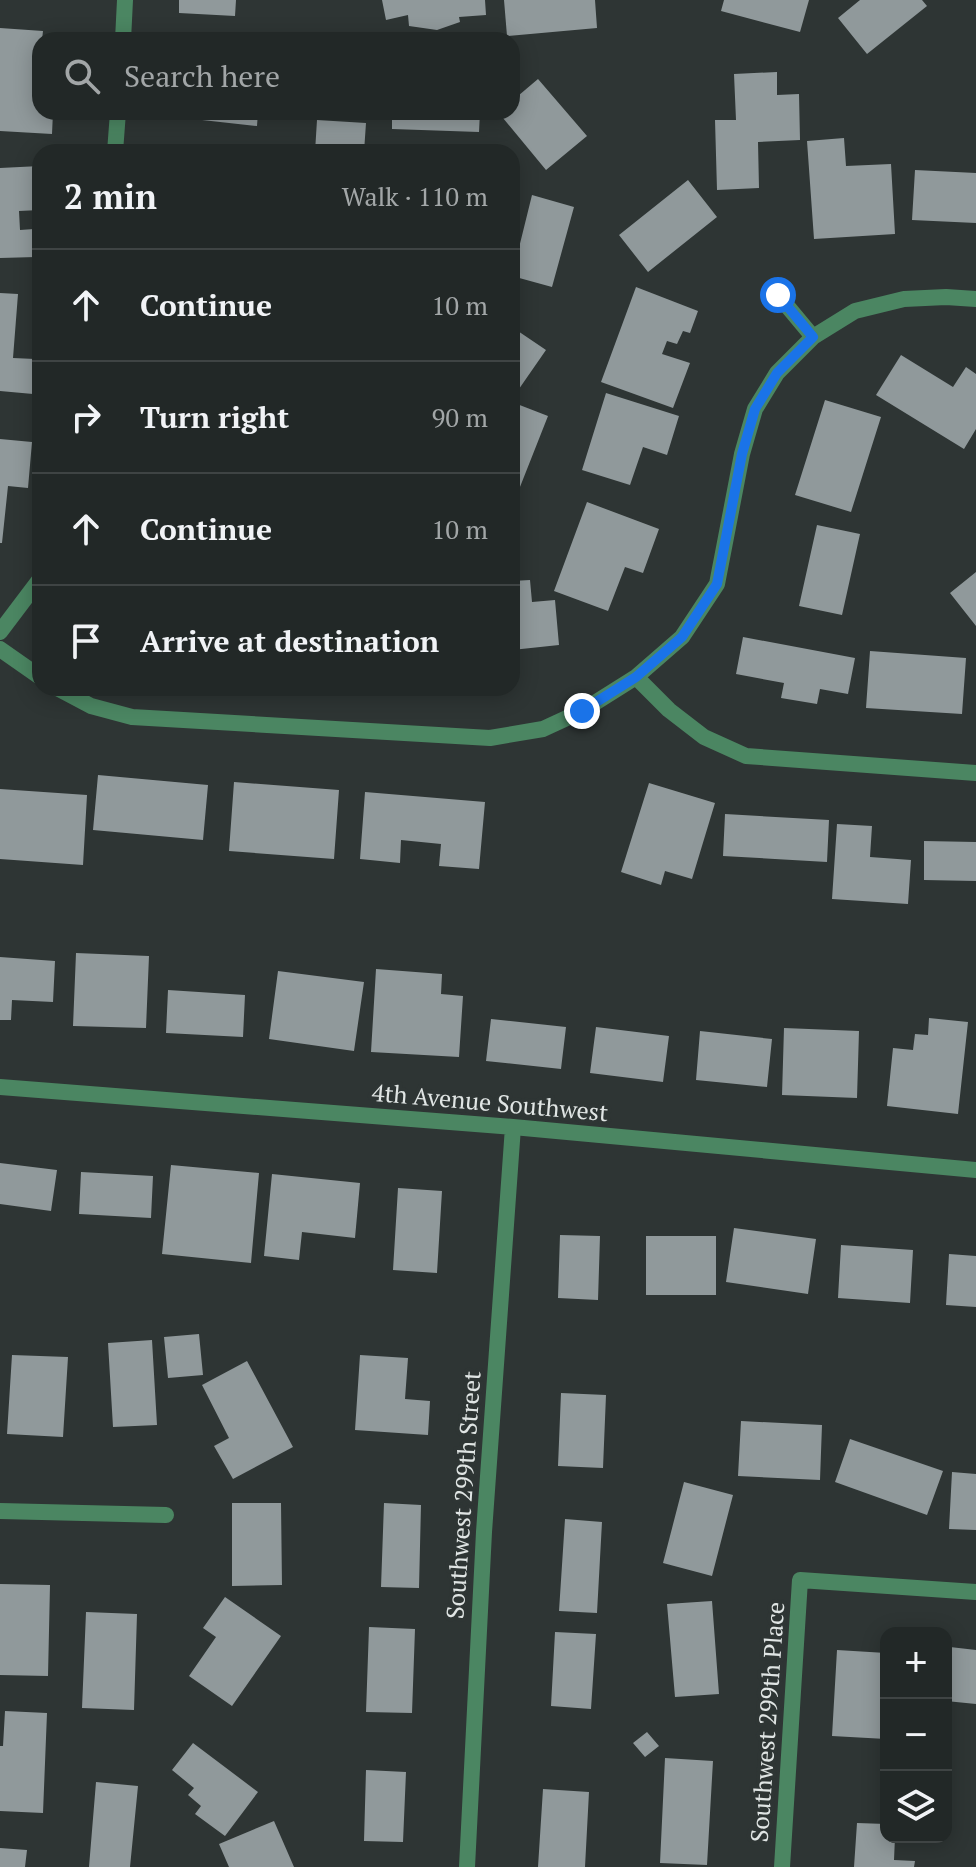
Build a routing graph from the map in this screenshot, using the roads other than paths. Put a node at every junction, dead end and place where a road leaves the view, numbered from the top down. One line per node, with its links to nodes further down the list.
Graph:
1 (125, 0): 2 (street)
2 (123, 32)
3 (117, 120): 4 (street)
4 (116, 144)
5 (778, 295): 7 (street)
6 (976, 299): 7 (street)
7 (813, 337): 12 (street)
8 (32, 590): 9 (street)
9 (0, 632)
10 (0, 649): 11 (street)
11 (32, 671)
12 (636, 677): 13 (street); 14 (street)
13 (72, 696)
14 (976, 773)
15 (0, 1087): 16 (street, 4th Avenue Southwest)
16 (513, 1127): 17 (street, 4th Avenue Southwest); 21 (street, Southwest 299th Street)
17 (976, 1170)
18 (0, 1511): 19 (street)
19 (166, 1515)
20 (976, 1592): 22 (street, Southwest 299th Place)
21 (467, 1867)
22 (782, 1867)

